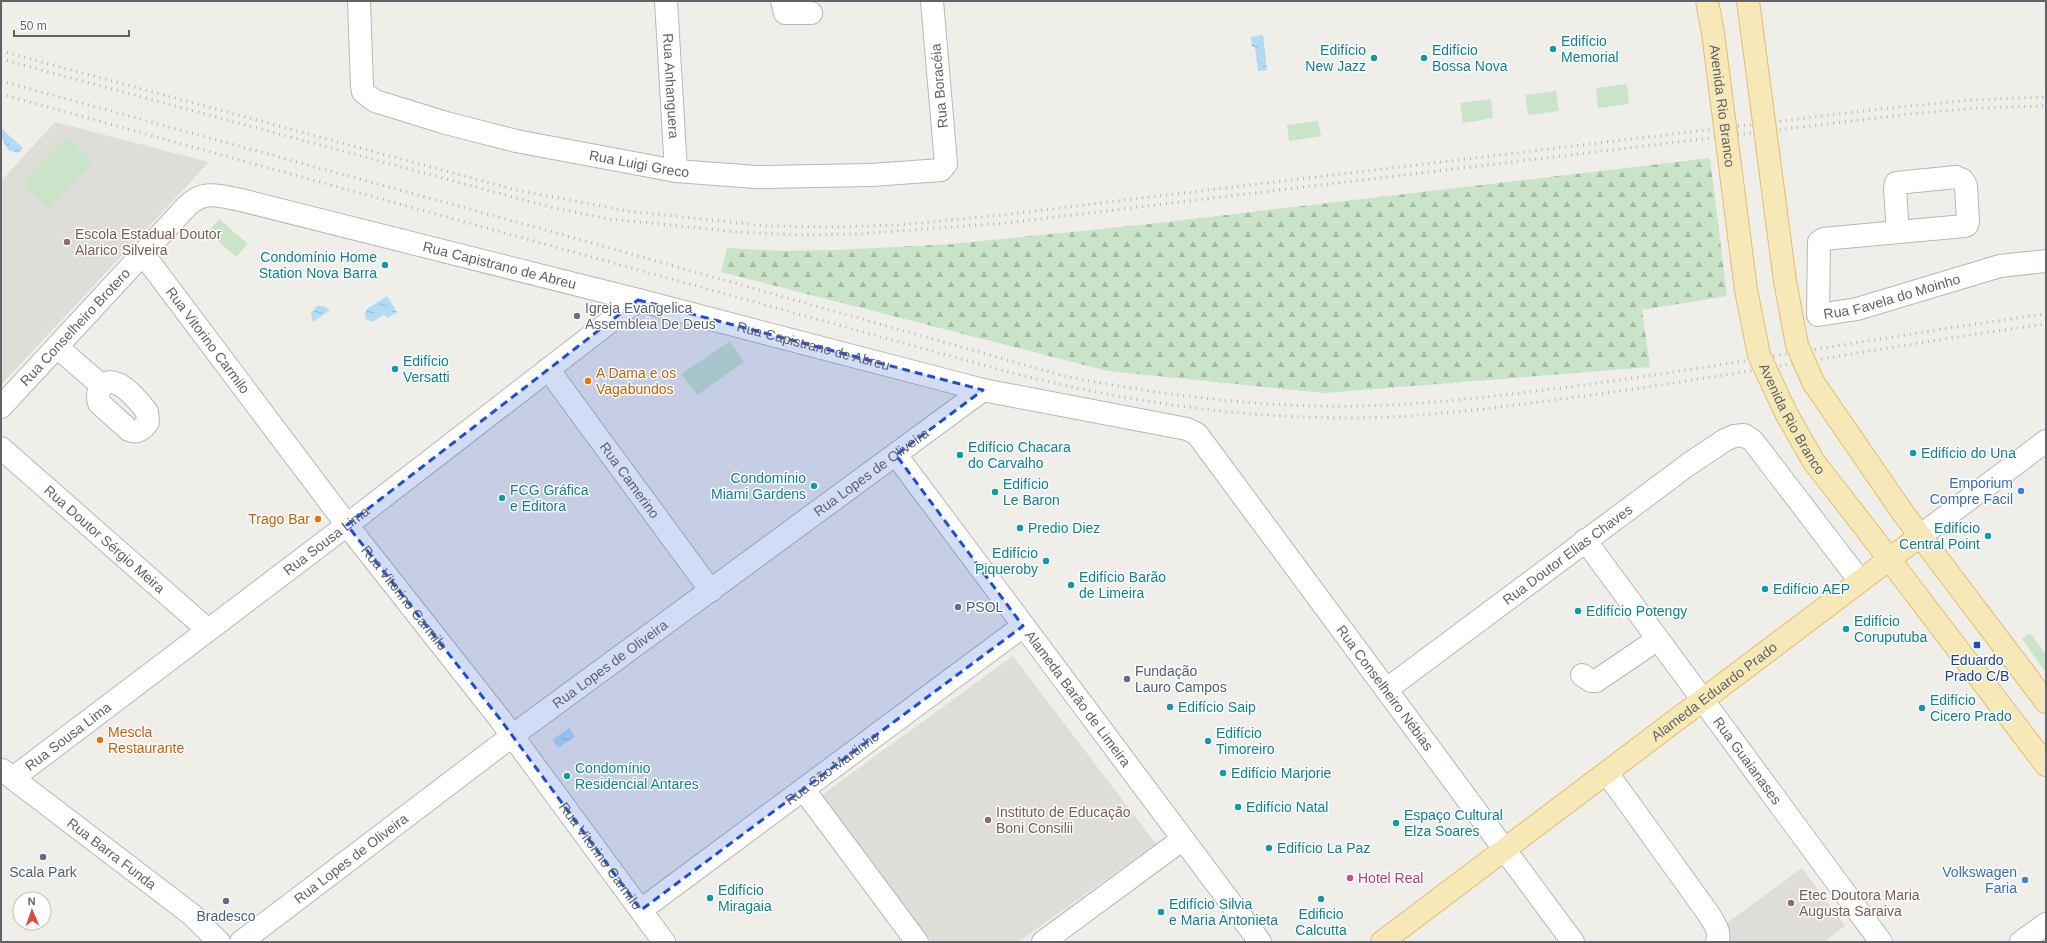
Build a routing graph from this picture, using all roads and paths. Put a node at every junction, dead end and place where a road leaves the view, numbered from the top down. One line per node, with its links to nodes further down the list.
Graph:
1 (359, 1): 9 (street, Rua Luigi Greco)
2 (666, 1): 9 (street, Rua Anhanguera)
3 (782, 1): 7 (street)
4 (932, 1): 8 (street, Rua Boracéia)
5 (1707, 1): 27 (main road, Avenida Rio Branco, bridge)
6 (1748, 1): 25 (main road, bridge)
7 (811, 13)
8 (941, 170): 9 (street, Rua Luigi Greco)
9 (676, 171)
10 (199, 196): 12 (street, Rua Conselheiro Brotero); 14 (street, Rua Capistrano de Abreu)
11 (1898, 232): 13 (street, Rua Favela do Moinho)
12 (143, 254): 15 (street, Rua Conselheiro Brotero); 24 (street, Rua Vitorino Carmilo)
13 (2046, 261)
14 (638, 300): 16 (street, Rua Sousa Lima); 18 (street, Rua Capistrano de Abreu)
15 (57, 347): 17 (street); 19 (street, Rua Conselheiro Brotero)
16 (548, 370): 24 (street, Rua Sousa Lima); 29 (street, Rua Camerino)
17 (102, 386)
18 (983, 390): 20 (street, Rua Capistrano de Abreu); 23 (street, Rua Lopes de Oliveira)
19 (1, 407)
20 (1197, 434): 34 (street, Rua Conselheiro Nébias)
21 (2046, 441): 25 (street, Alameda Eduardo Prado)
22 (1, 448): 31 (street, Rua Doutor Sérgio Meira)
23 (896, 455): 29 (street, Rua Lopes de Oliveira); 30 (street, Alameda Barão de Limeira)
24 (347, 525): 31 (street, Rua Sousa Lima); 37 (street, Rua Vitorino Carmilo)
25 (1920, 536): 27 (main road, Alameda Eduardo Prado); 36 (main road)
26 (1585, 540): 28 (street, Rua Doutor Elias Chaves); 32 (street, Rua Guaianases); 34 (street, Rua Doutor Elias Chaves)
27 (1889, 558): 28 (main road, Alameda Eduardo Prado); 38 (main road, Avenida Rio Branco)
28 (1860, 581): 35 (main road, Alameda Eduardo Prado)
29 (711, 591): 37 (street, Rua Lopes de Oliveira)
30 (1024, 626): 41 (street, Rua São Martinho); 42 (street, Alameda Barão de Limeira)
31 (208, 630): 40 (street, Rua Sousa Lima)
32 (1658, 639): 33 (street); 35 (street, Rua Guaianases)
33 (1582, 675)
34 (1387, 689): 43 (street, Rua Conselheiro Nébias)
35 (1703, 700): 39 (main road, Alameda Eduardo Prado); 55 (street, Rua Guaianases)
36 (2046, 702)
37 (512, 736): 44 (street, Rua Vitorino Carmilo); 47 (street, Rua Lopes de Oliveira)
38 (2046, 765)
39 (1607, 773): 43 (main road, Alameda Eduardo Prado); 54 (street)
40 (7, 774): 46 (street, Rua Barra Funda)
41 (804, 790): 44 (street, Rua São Martinho); 49 (street)
42 (1183, 839): 50 (street); 51 (street, Alameda Barão de Limeira)
43 (1505, 849): 52 (main road, Alameda Eduardo Prado); 53 (street, Rua Conselheiro Nébias)
44 (641, 910): 48 (street, Rua Vitorino Carmilo)
45 (2046, 924): 56 (street)
46 (219, 942)
47 (241, 942)
48 (664, 942)
49 (918, 942)
50 (1043, 942)
51 (1260, 942)
52 (1382, 942)
53 (1573, 942)
54 (1717, 942)
55 (1881, 942)
56 (2021, 942)

